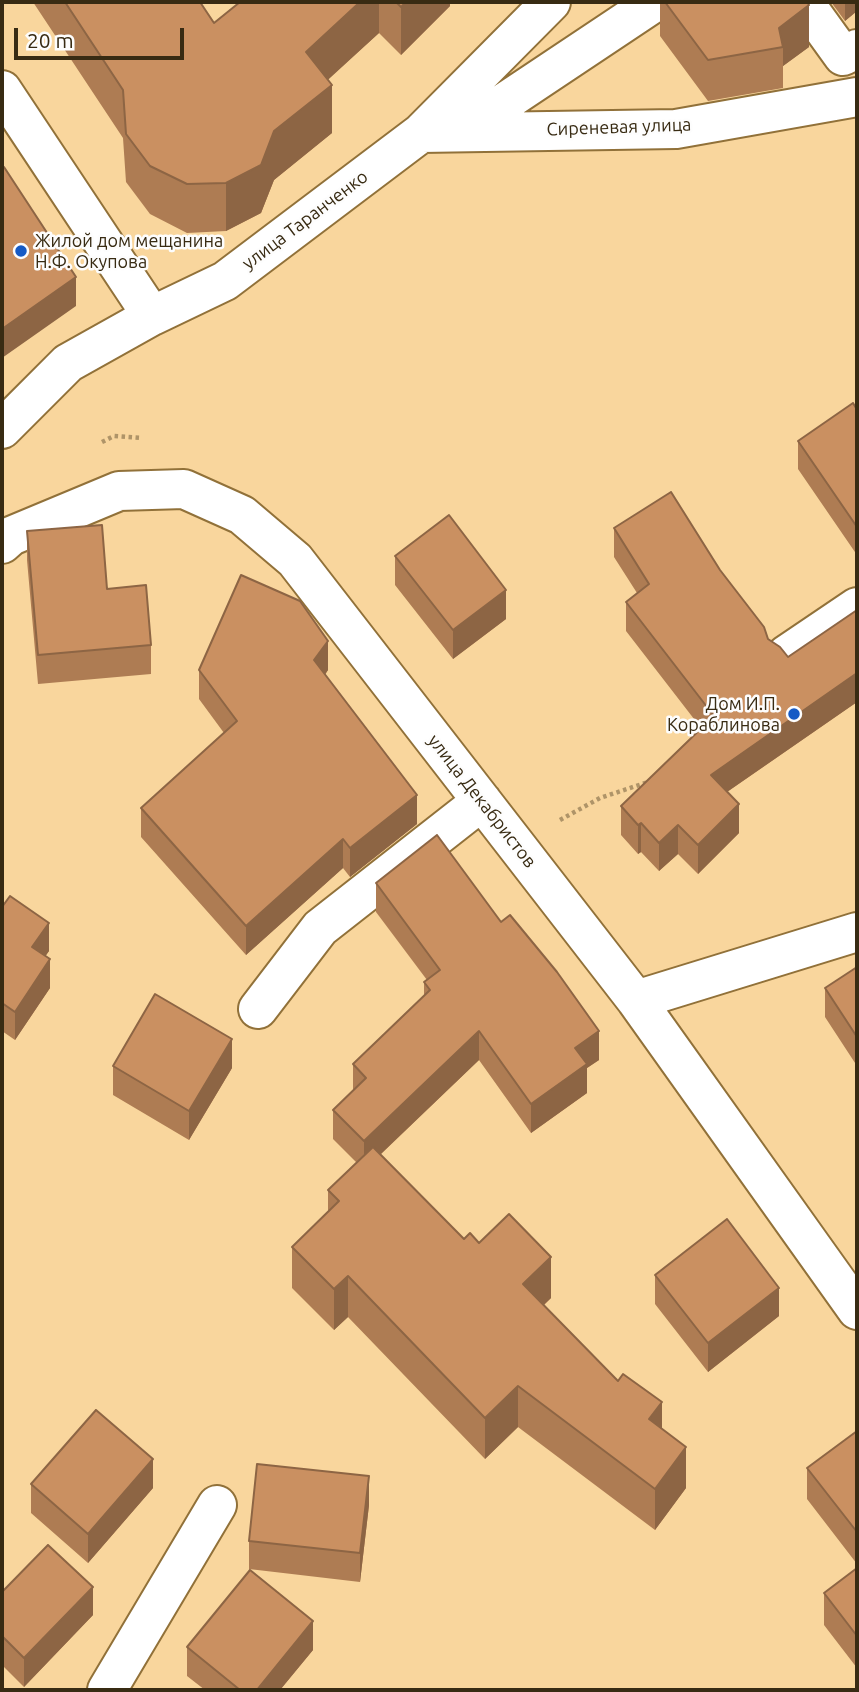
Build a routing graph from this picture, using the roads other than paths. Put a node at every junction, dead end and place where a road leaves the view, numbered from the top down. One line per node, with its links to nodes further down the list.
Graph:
1 (551, 2): 8 (street, улица Таранченко)
2 (655, 2): 7 (street)
3 (804, 2): 4 (street)
4 (857, 49)
5 (2, 90): 9 (street)
6 (857, 97): 7 (street, Сиреневая улица)
7 (463, 130): 8 (street, Сиреневая улица)
8 (421, 133): 9 (street, улица Таранченко)
9 (152, 316): 10 (street, улица Таранченко)
10 (2, 429)
11 (2, 544): 14 (street, улица Декабристов)
12 (857, 607): 13 (street)
13 (786, 655)
14 (482, 801): 16 (street, улица Декабристов); 17 (street)
15 (857, 932): 16 (street)
16 (636, 1000): 18 (street, улица Декабристов)
17 (258, 1009)
18 (857, 1310)
19 (217, 1505): 20 (street)
20 (107, 1690)

